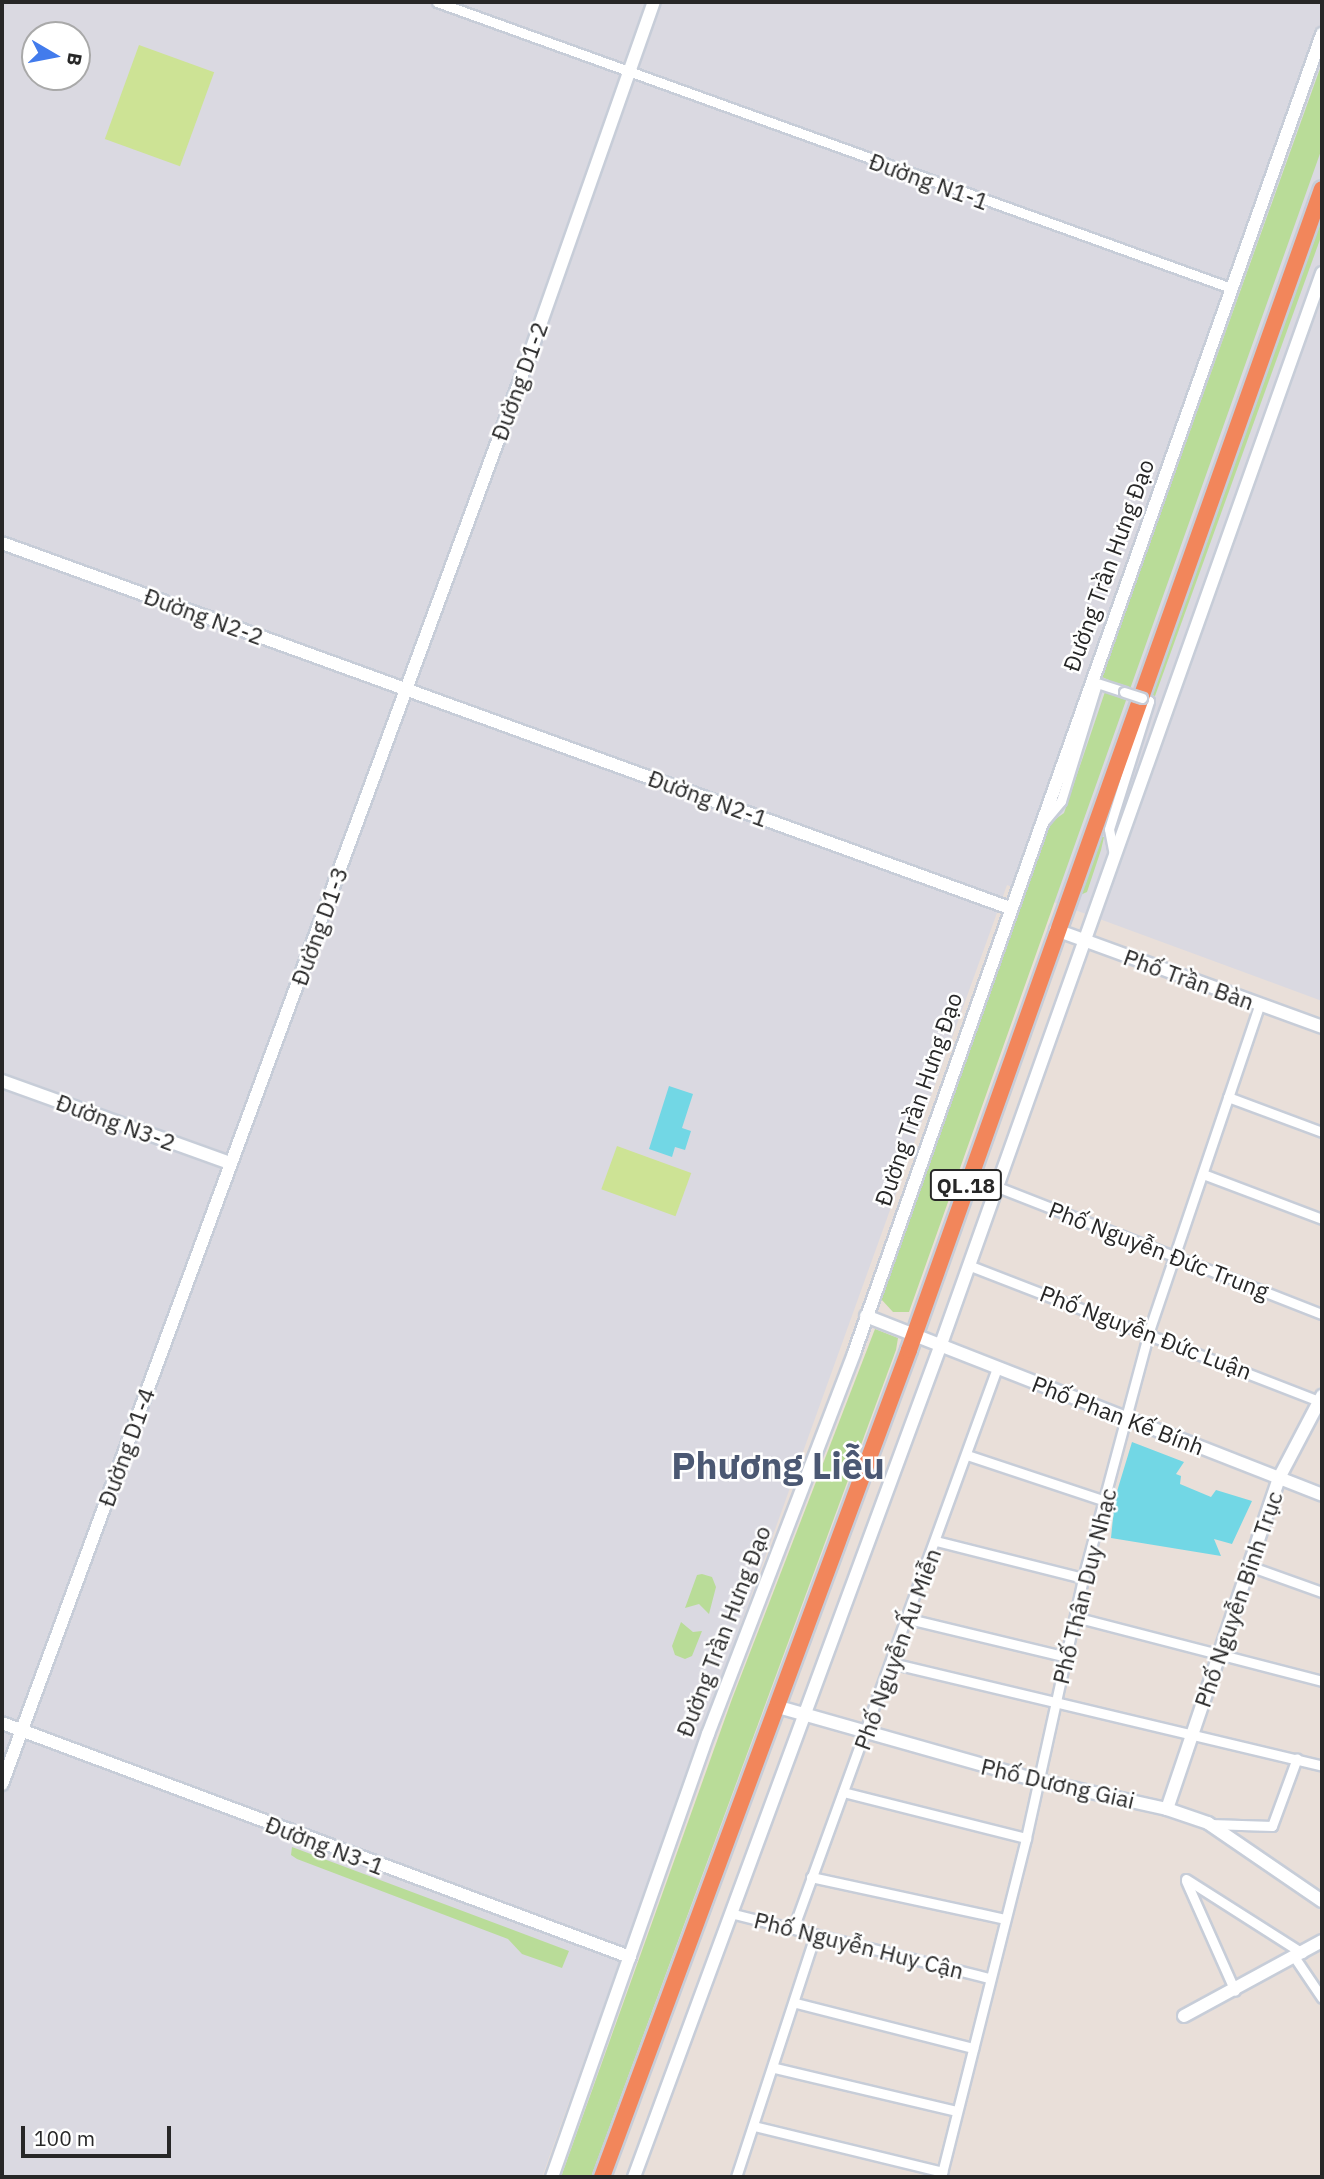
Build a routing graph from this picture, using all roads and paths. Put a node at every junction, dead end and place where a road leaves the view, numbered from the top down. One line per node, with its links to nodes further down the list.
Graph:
1 (437, 2): 4 (street, Đường N1-1)
2 (654, 2): 4 (main road, Đường D1-2)
3 (1322, 34): 7 (main road, Đường Trần Hưng Đạo)
4 (628, 72): 7 (street, Đường N1-1); 9 (main road, Đường D1-2)
5 (1322, 189): 13 (highway, QL.18)
6 (1322, 273): 11 (main road)
7 (1231, 288): 10 (main road, Đường Trần Hưng Đạo)
8 (2, 543): 9 (main road, Đường N2-2)
9 (407, 688): 12 (main road, Đường N2-1); 20 (main road, Đường D1-3)
10 (1040, 826): 11 (street, bridge); 12 (main road, Đường Trần Hưng Đạo)
11 (1114, 855): 14 (main road)
12 (1010, 908): 27 (main road, Đường Trần Hưng Đạo)
13 (1056, 930): 14 (main road, Phố Trần Bàn); 29 (highway, QL.18)
14 (1082, 940): 15 (main road, Phố Trần Bàn); 22 (main road)
15 (1260, 1004): 16 (main road, Phố Trần Bàn); 18 (street, Phố Thân Duy Nhạc)
16 (1322, 1027)
17 (2, 1081): 20 (main road, Đường N3-2)
18 (1228, 1097): 19 (street); 21 (street, Phố Thân Duy Nhạc)
19 (1322, 1132)
20 (230, 1164): 52 (main road, Đường D1-4)
21 (1203, 1174): 23 (street); 24 (street, Phố Thân Duy Nhạc)
22 (995, 1186): 24 (street, Phố Nguyễn Đức Trung); 25 (main road)
23 (1322, 1219)
24 (1175, 1255): 26 (street, Phố Nguyễn Đức Trung); 28 (street, Phố Thân Duy Nhạc)
25 (968, 1265): 28 (street, Phố Nguyễn Đức Luận); 30 (main road)
26 (1322, 1314)
27 (866, 1316): 29 (main road, Phố Phan Kế Bính); 71 (main road, Đường Trần Hưng Đạo)
28 (1149, 1331): 32 (street, Phố Nguyễn Đức Luận); 33 (street, Phố Thân Duy Nhạc)
29 (914, 1334): 30 (main road, Phố Phan Kế Bính); 49 (highway, QL.18)
30 (940, 1347): 31 (main road, Phố Phan Kế Bính); 50 (main road)
31 (997, 1368): 33 (main road, Phố Phan Kế Bính); 34 (street, Phố Nguyễn Ấu Miễn)
32 (1321, 1399): 35 (main road, Phố Nguyễn Bỉnh Trục)
33 (1126, 1417): 35 (main road, Phố Phan Kế Bính); 37 (street, Phố Thân Duy Nhạc)
34 (967, 1455): 37 (street); 38 (street, Phố Nguyễn Ấu Miễn)
35 (1279, 1478): 36 (main road, Phố Phan Kế Bính); 39 (main road, Phố Nguyễn Bỉnh Trục)
36 (1322, 1495)
37 (1105, 1501): 40 (street, Phố Thân Duy Nhạc)
38 (936, 1541): 40 (street); 43 (street, Phố Nguyễn Ấu Miễn)
39 (1252, 1567): 41 (street); 44 (main road, Phố Nguyễn Bỉnh Trục)
40 (1083, 1578): 42 (street, Phố Thân Duy Nhạc)
41 (1322, 1592)
42 (1075, 1617): 44 (street); 45 (street, Phố Thân Duy Nhạc)
43 (909, 1619): 45 (street); 46 (street, Phố Nguyễn Ấu Miễn)
44 (1221, 1652): 47 (street); 53 (main road, Phố Nguyễn Bỉnh Trục)
45 (1067, 1657): 48 (street, Phố Thân Duy Nhạc)
46 (891, 1663): 48 (street); 54 (street, Phố Nguyễn Ấu Miễn)
47 (1322, 1681)
48 (1056, 1700): 53 (street); 57 (street, Phố Thân Duy Nhạc)
49 (775, 1706): 50 (main road, Phố Dương Giai); 83 (highway, QL.18)
50 (804, 1717): 54 (main road, Phố Dương Giai); 65 (main road)
51 (2, 1723): 52 (main road, Đường N3-1)
52 (22, 1731): 58 (main road, Đường D1-4); 71 (main road, Đường N3-1)
53 (1192, 1732): 55 (street); 60 (main road, Phố Nguyễn Bỉnh Trục)
54 (866, 1734): 57 (main road, Phố Dương Giai); 59 (street, Phố Nguyễn Ấu Miễn)
55 (1297, 1758): 56 (street); 61 (street)
56 (1322, 1766)
57 (1037, 1780): 60 (main road, Phố Dương Giai); 62 (street, Phố Thân Duy Nhạc)
58 (2, 1784)
59 (843, 1792): 62 (street); 63 (street, Phố Nguyễn Ấu Miễn)
60 (1167, 1809): 61 (main road, Phố Dương Giai)
61 (1208, 1824): 64 (main road, Phố Dương Giai)
62 (1026, 1838): 66 (street, Phố Thân Duy Nhạc)
63 (811, 1877): 66 (street); 67 (street, Phố Nguyễn Ấu Miễn)
64 (1322, 1901)
65 (730, 1913): 67 (street, Phố Nguyễn Huy Cận); 84 (main road)
66 (1005, 1919): 72 (street, Phố Thân Duy Nhạc)
67 (793, 1929): 68 (street, Phố Nguyễn Huy Cận)
68 (815, 1935): 72 (street, Phố Nguyễn Huy Cận); 75 (street)
69 (1322, 1941): 70 (main road)
70 (1298, 1956): 73 (main road); 73 (street); 74 (street)
71 (630, 1957): 82 (main road, Đường Trần Hưng Đạo)
72 (989, 1978): 77 (street, Phố Thân Duy Nhạc)
73 (1235, 1991): 76 (main road)
74 (1322, 1998)
75 (796, 2003): 77 (street); 78 (street)
76 (1184, 2017)
77 (973, 2048): 79 (street, Phố Thân Duy Nhạc)
78 (775, 2068): 79 (street); 80 (street)
79 (957, 2110): 81 (street, Phố Thân Duy Nhạc)
80 (754, 2126): 81 (street); 85 (street)
81 (942, 2175)
82 (552, 2177)
83 (602, 2177)
84 (634, 2177)
85 (736, 2177)

